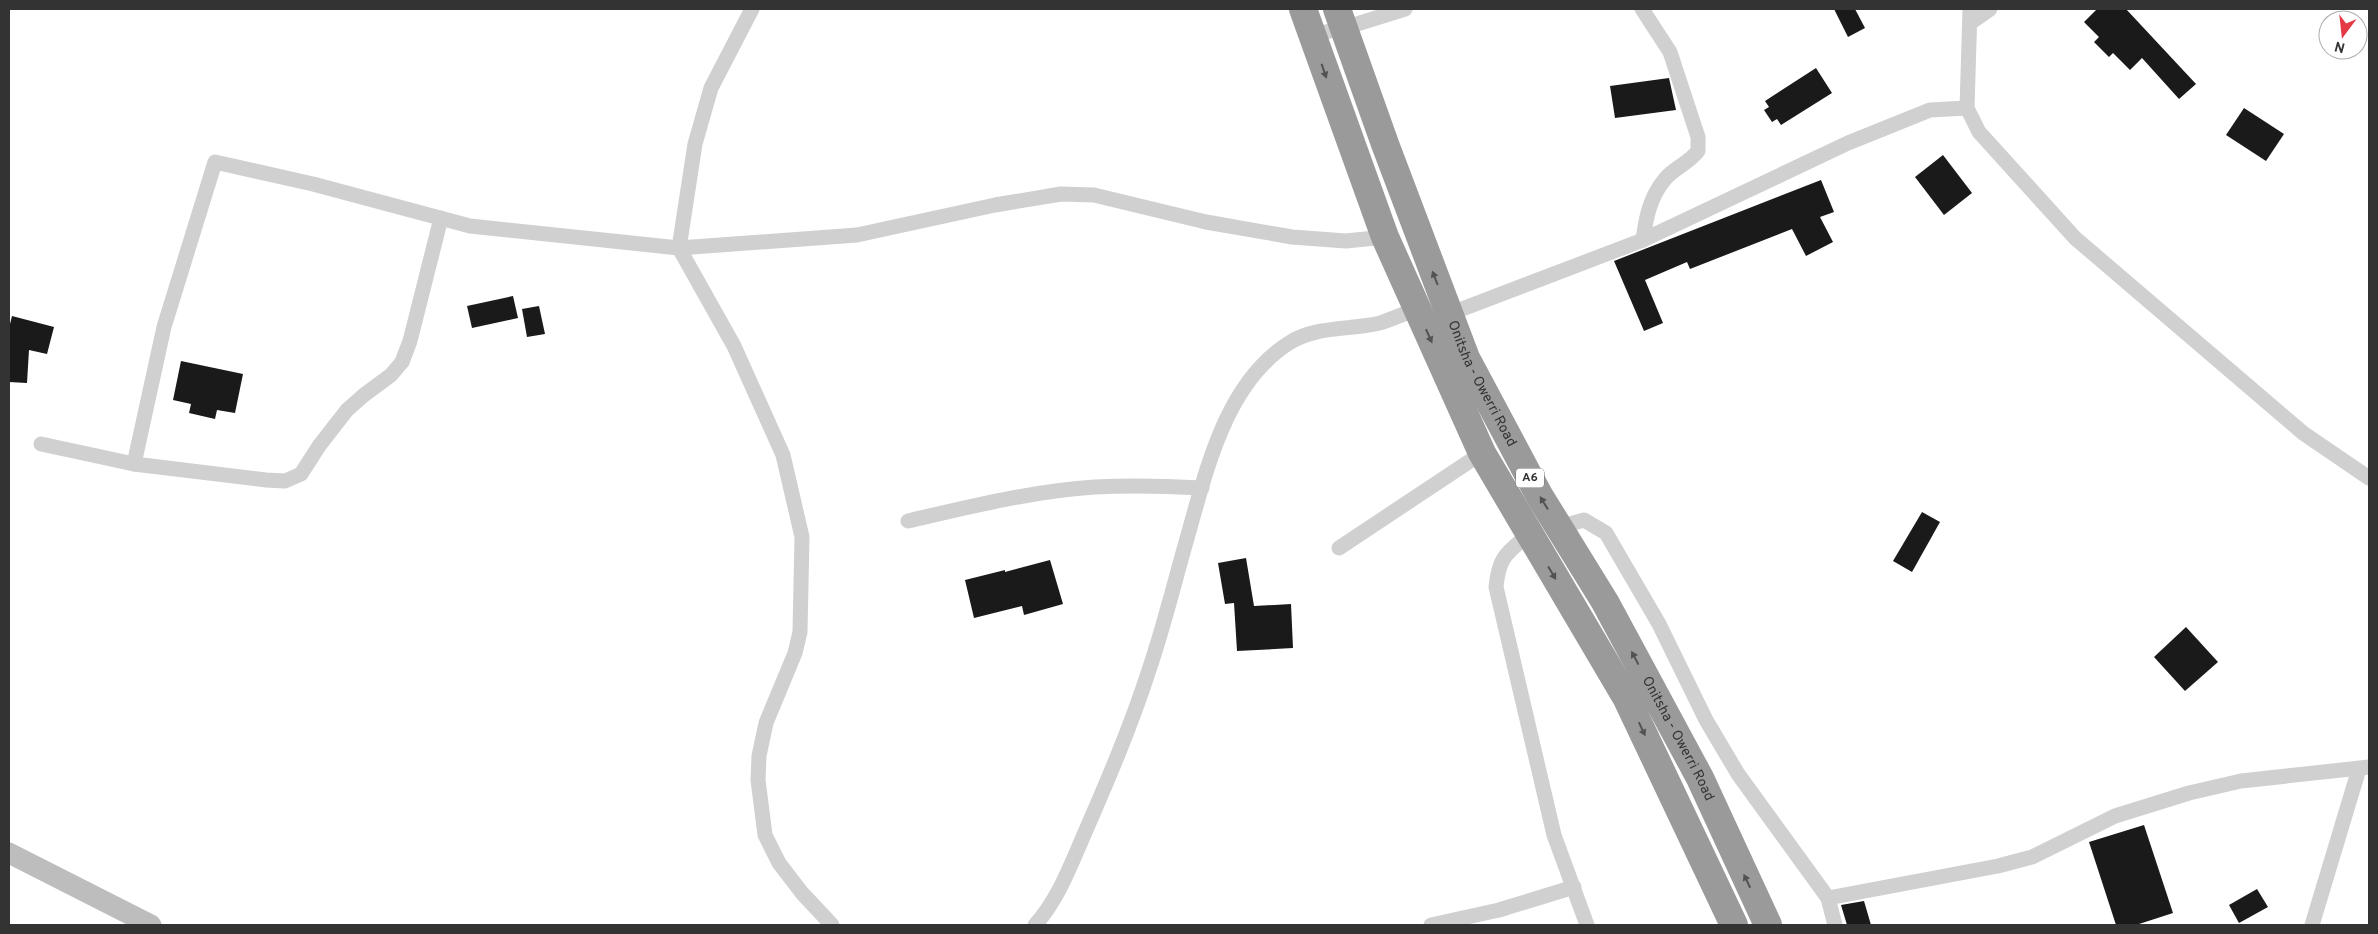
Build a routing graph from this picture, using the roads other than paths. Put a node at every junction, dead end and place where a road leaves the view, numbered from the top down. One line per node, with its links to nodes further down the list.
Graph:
1 (752, 9): 13 (street)
2 (1303, 9): 8 (highway, Onitsha - Owerri Road / A6)
3 (1405, 9): 7 (street)
4 (1642, 9): 12 (street)
5 (1990, 9): 6 (street)
6 (1970, 16): 9 (street)
7 (1340, 18): 8 (street); 15 (highway, Onitsha - Owerri Road / A6, one-way to 7)
8 (1312, 35): 11 (highway, Onitsha - Owerri Road / A6, one-way to 11)
9 (1967, 108): 12 (street); 19 (street)
10 (441, 218): 13 (street); 18 (street); 18 (street)
11 (1385, 237): 13 (street); 14 (highway, Onitsha - Owerri Road / A6)
12 (1643, 240): 15 (street)
13 (679, 248): 30 (street)
14 (1416, 309): 17 (highway, Onitsha - Owerri Road / A6, one-way to 17); 20 (street)
15 (1449, 314): 22 (highway, Onitsha - Owerri Road / A6, one-way to 15)
16 (41, 444): 18 (street)
17 (1482, 453): 23 (highway, Onitsha - Owerri Road / A6); 24 (street)
18 (134, 464)
19 (2369, 478)
20 (1202, 488): 21 (street); 31 (street)
21 (908, 521)
22 (1559, 527): 28 (street); 35 (highway, Onitsha - Owerri Road / A6, one-way to 22)
23 (1529, 534): 27 (street); 34 (highway, Onitsha - Owerri Road / A6, one-way to 34)
24 (1339, 548)
25 (2364, 768): 28 (street); 37 (street)
26 (9, 853): 29 (street)
27 (1574, 887): 32 (street); 33 (street)
28 (1828, 898): 36 (street)
29 (151, 925)
30 (832, 925)
31 (1035, 925)
32 (1431, 925)
33 (1587, 925)
34 (1734, 925)
35 (1768, 925)
36 (1835, 925)
37 (2312, 925)

